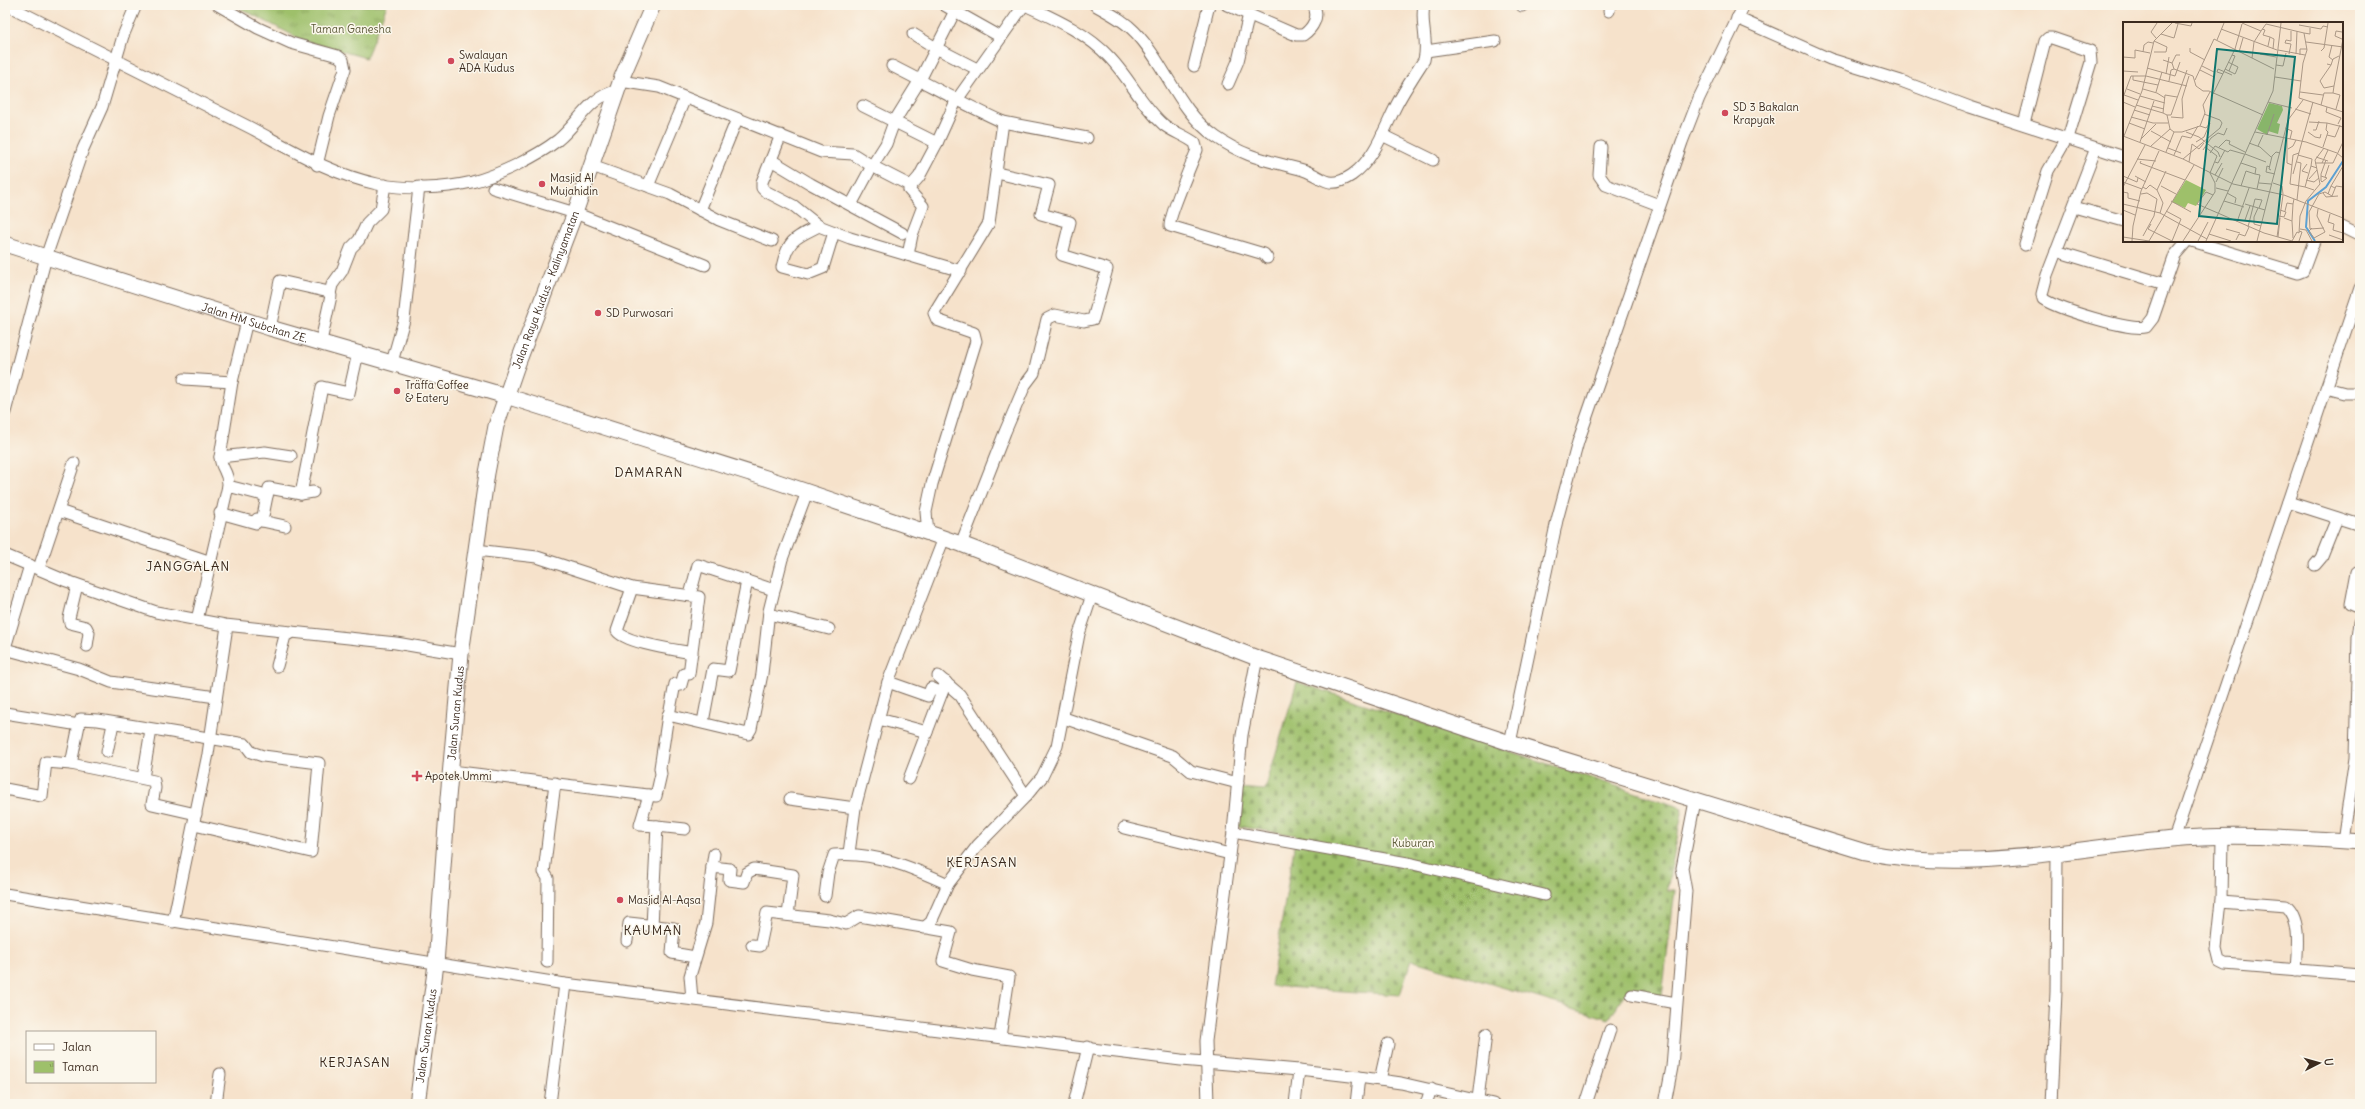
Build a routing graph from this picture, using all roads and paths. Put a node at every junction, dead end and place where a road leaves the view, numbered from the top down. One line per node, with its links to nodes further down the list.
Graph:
1 (7, 5): 21 (street)
2 (136, 5): 21 (street)
3 (218, 5): 45 (street)
4 (653, 5): 27 (main road, Jalan Raya Kudus - Kalinyamatan)
5 (944, 5): 13 (street)
6 (1024, 5): 17 (street); 74 (street)
7 (1095, 5): 36 (street)
8 (1209, 5): 23 (street)
9 (1227, 5): 14 (street)
10 (1313, 5): 14 (street)
11 (1424, 5): 20 (street)
12 (1744, 5): 15 (street)
13 (956, 8): 17 (street); 19 (street)
14 (1249, 14): 26 (street)
15 (1737, 18): 34 (street); 55 (street)
16 (913, 34): 19 (street)
17 (1001, 37): 24 (street)
18 (1495, 41): 20 (street)
19 (936, 48): 24 (street); 25 (street)
20 (1426, 51): 36 (street)
21 (118, 60): 45 (street); 73 (street)
22 (892, 66): 25 (street)
23 (1194, 66)
24 (977, 69): 29 (street)
25 (920, 80): 29 (street); 32 (street)
26 (1228, 84)
27 (619, 86): 28 (street); 46 (main road, Jalan Raya Kudus - Kalinyamatan); 52 (street)
28 (685, 98): 31 (street); 50 (street)
29 (956, 101): 33 (street); 39 (street)
30 (863, 106): 32 (street)
31 (737, 119): 35 (street); 57 (street)
32 (894, 122): 39 (street); 47 (street)
33 (1003, 122): 37 (street); 48 (street)
34 (2024, 124): 38 (street); 38 (street)
35 (781, 135): 43 (street); 47 (street)
36 (1382, 135): 44 (street)
37 (1087, 138)
38 (2067, 138): 41 (street); 70 (street)
39 (937, 143): 51 (street)
40 (1602, 147): 55 (street)
41 (2096, 148): 42 (street); 56 (street)
42 (2123, 157)
43 (771, 160): 54 (street); 60 (street)
44 (1434, 160)
45 (317, 165): 49 (street)
46 (592, 166): 50 (street); 58 (main road, Jalan Raya Kudus - Kalinyamatan)
47 (872, 166): 51 (street); 54 (street)
48 (997, 173): 76 (street); 109 (street)
49 (385, 185): 52 (street); 79 (street)
50 (648, 186): 57 (street)
51 (911, 186): 72 (street)
52 (419, 187): 85 (street)
53 (493, 188): 58 (street)
54 (851, 205): 63 (street)
55 (1659, 205): 149 (street)
56 (2074, 207): 59 (street); 71 (street)
57 (700, 210): 65 (street)
58 (576, 213): 75 (street); 90 (main road, Jalan Raya Kudus - Kalinyamatan)
59 (2123, 222)
60 (819, 226): 62 (street); 62 (street)
61 (2343, 228): 64 (street)
62 (834, 232): 72 (street)
63 (902, 233)
64 (2360, 236)
65 (772, 241)
66 (2186, 242): 77 (street)
67 (2195, 242): 68 (street)
68 (2314, 242)
69 (5, 244): 73 (main road, Jalan HM Subchan ZE.)
70 (2025, 245)
71 (2056, 251): 77 (street); 77 (street)
72 (908, 254): 76 (street)
73 (46, 257): 80 (main road, Jalan HM Subchan ZE.); 91 (street)
74 (1267, 258)
75 (705, 265)
76 (961, 271): 107 (street)
77 (2165, 284)
78 (2360, 288): 81 (street)
79 (330, 294): 82 (street); 83 (street)
80 (247, 321): 82 (main road, Jalan HM Subchan ZE.); 87 (street)
81 (2355, 321): 88 (street)
82 (270, 328): 83 (main road, Jalan HM Subchan ZE.)
83 (320, 341): 84 (main road, Jalan HM Subchan ZE.)
84 (358, 352): 85 (main road, Jalan HM Subchan ZE.); 98 (street)
85 (392, 362): 90 (main road, Jalan HM Subchan ZE.)
86 (184, 379): 87 (street)
87 (232, 382): 93 (street)
88 (2326, 388): 89 (street); 100 (street)
89 (2360, 393)
90 (506, 396): 97 (main road, Jalan HM Subchan ZE.); 110 (main road, Jalan Sunan Kudus)
91 (5, 412)
92 (291, 456): 93 (street)
93 (220, 457): 95 (street)
94 (74, 463): 101 (street)
95 (228, 486): 99 (street); 102 (street)
96 (313, 492): 98 (street)
97 (807, 492): 107 (main road, Jalan HM Subchan ZE.); 119 (street)
98 (301, 494): 99 (street)
99 (267, 496): 104 (street)
100 (2288, 502): 103 (street); 169 (street)
101 (59, 511): 112 (street); 114 (street)
102 (220, 513): 104 (street); 112 (street)
103 (2337, 518): 105 (street); 113 (street)
104 (262, 521): 106 (street)
105 (2360, 525)
106 (285, 526)
107 (928, 533): 108 (main road, Jalan HM Subchan ZE.)
108 (944, 538): 109 (main road, Jalan HM Subchan ZE.); 135 (street)
109 (960, 544): 121 (main road, Jalan HM Subchan ZE.)
110 (476, 550): 118 (street); 132 (main road, Jalan Sunan Kudus)
111 (5, 555): 114 (street)
112 (211, 562): 124 (street)
113 (2315, 565)
114 (34, 566): 117 (street); 130 (street)
115 (2357, 572): 122 (street)
116 (746, 581): 119 (street); 120 (street); 143 (street)
117 (77, 585): 124 (street); 129 (street)
118 (632, 588): 120 (street); 131 (street)
119 (774, 590): 123 (street)
120 (690, 595): 131 (street)
121 (1092, 596): 133 (main road, Jalan HM Subchan ZE.); 141 (street)
122 (2360, 608)
123 (769, 614): 127 (street); 143 (street)
124 (197, 620): 126 (street)
125 (2360, 622): 137 (street)
126 (227, 626): 128 (street); 138 (street)
127 (829, 629)
128 (292, 632): 132 (street); 134 (street)
129 (87, 646)
130 (5, 648): 138 (street)
131 (692, 653): 140 (street)
132 (461, 654): 152 (main road, Jalan Sunan Kudus)
133 (1257, 658): 149 (main road, Jalan HM Subchan ZE.); 156 (street)
134 (277, 666)
135 (888, 682): 136 (street); 142 (street)
136 (942, 693): 147 (street); 159 (street)
137 (2358, 694): 170 (street)
138 (216, 697): 148 (street)
139 (5, 713): 145 (street)
140 (670, 715): 143 (street); 158 (street)
141 (1064, 718): 156 (street); 159 (street)
142 (879, 719): 147 (street); 162 (street)
143 (703, 722)
144 (113, 724): 145 (street); 146 (street); 150 (street)
145 (79, 725): 151 (street)
146 (151, 730): 148 (street); 153 (street)
147 (927, 732): 154 (street)
148 (211, 738): 163 (street); 163 (street)
149 (1510, 743): 161 (main road, Jalan HM Subchan ZE.)
150 (107, 752)
151 (71, 764): 153 (street); 157 (street)
152 (451, 770): 155 (street); 190 (main road, Jalan Sunan Kudus)
153 (143, 778): 163 (street)
154 (909, 779)
155 (555, 783): 158 (street); 189 (street)
156 (1238, 783): 167 (street)
157 (5, 789)
158 (649, 795): 164 (street)
159 (1026, 796): 177 (street)
160 (790, 799): 162 (street)
161 (1695, 801): 172 (main road, Jalan HM Subchan ZE.); 196 (street)
162 (855, 808): 174 (street)
163 (195, 819): 183 (street)
164 (657, 826): 166 (street); 184 (street)
165 (1124, 828): 175 (street)
166 (685, 829)
167 (1233, 832): 175 (street); 179 (street)
168 (2222, 838): 169 (main road, Jalan HM Subchan ZE.); 170 (main road, Jalan HM Subchan ZE.); 181 (street)
169 (2174, 839): 172 (main road, Jalan HM Subchan ZE.)
170 (2343, 841): 171 (main road, Jalan HM Subchan ZE.)
171 (2360, 842)
172 (2057, 853): 220 (street)
173 (714, 854): 176 (street)
174 (850, 854): 177 (street); 180 (street)
175 (1230, 854): 202 (street)
176 (712, 867): 182 (street); 188 (street)
177 (948, 884): 185 (street)
178 (5, 894): 183 (street)
179 (1544, 895)
180 (826, 896)
181 (2221, 901): 191 (street); 191 (street)
182 (788, 915): 185 (street); 187 (street)
183 (173, 922): 190 (street)
184 (652, 926): 186 (street); 188 (street)
185 (924, 928): 199 (street)
186 (628, 941)
187 (752, 945)
188 (695, 957): 195 (street)
189 (547, 962)
190 (436, 964): 193 (street); 210 (main road, Jalan Sunan Kudus)
191 (2296, 970): 192 (street)
192 (2360, 975)
193 (565, 984): 195 (street); 211 (street)
194 (1632, 994): 196 (street)
195 (692, 999): 199 (street)
196 (1676, 1003): 219 (street)
197 (1610, 1030): 218 (street)
198 (1486, 1034): 208 (street)
199 (1000, 1037): 201 (street)
200 (1388, 1044): 206 (street)
201 (1088, 1047): 202 (street); 212 (street)
202 (1206, 1061): 203 (street); 213 (street)
203 (1299, 1070): 205 (street); 214 (street)
204 (220, 1074): 209 (street)
205 (1359, 1077): 206 (street); 215 (street)
206 (1380, 1080): 207 (street)
207 (1431, 1089): 208 (street); 216 (street)
208 (1478, 1099): 217 (street)
209 (216, 1104)
210 (417, 1104)
211 (550, 1104)
212 (1074, 1104)
213 (1208, 1104)
214 (1295, 1104)
215 (1356, 1104)
216 (1426, 1104)
217 (1493, 1104)
218 (1586, 1104)
219 (1665, 1104)
220 (2051, 1104)

